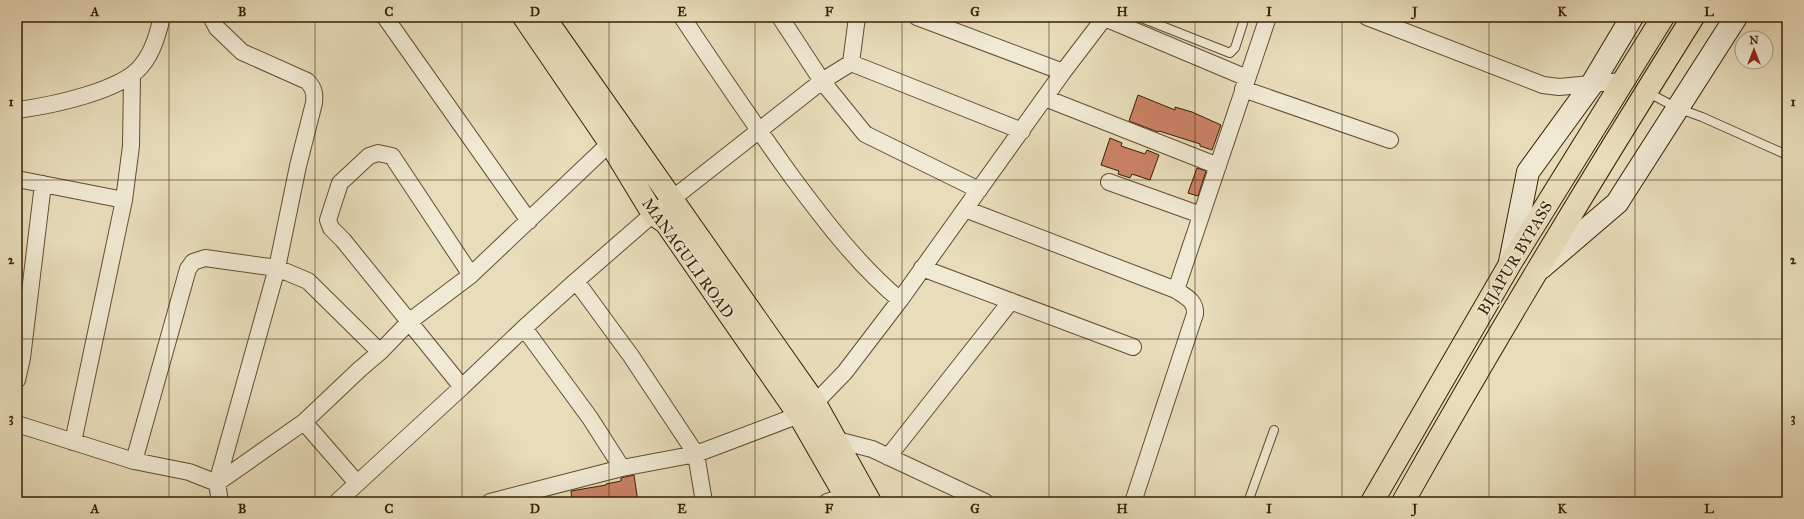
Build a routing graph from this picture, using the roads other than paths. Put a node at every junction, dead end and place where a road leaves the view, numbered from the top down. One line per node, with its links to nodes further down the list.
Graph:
1 (162, 17): 22 (street)
2 (211, 17): 48 (street)
3 (385, 17): 46 (street)
4 (524, 17): 34 (main road, MANAGULI ROAD)
5 (544, 17): 41 (main road, MANAGULI ROAD)
6 (682, 17): 32 (street)
7 (780, 17): 23 (street)
8 (857, 17): 20 (street)
9 (917, 17): 21 (street)
10 (1104, 17): 21 (street); 25 (street)
11 (1139, 17): 12 (lane)
12 (1245, 17)
13 (1268, 17): 25 (street)
14 (1367, 17): 19 (street)
15 (1632, 17): 26 (street)
16 (1664, 17): 24 (main road, BIJAPUR BYPASS)
17 (1693, 17): 27 (main road, BIJAPUR BYPASS)
18 (1736, 17): 29 (street)
19 (1407, 24): 26 (street)
20 (851, 63): 23 (street); 31 (street)
21 (1063, 72): 28 (street)
22 (132, 76): 30 (street); 42 (street)
23 (822, 80): 32 (street); 40 (street)
24 (1624, 81): 26 (street); 47 (main road, BIJAPUR BYPASS)
25 (1245, 83): 33 (street); 36 (street)
26 (1592, 84): 47 (street)
27 (1646, 92): 29 (lane); 50 (main road, BIJAPUR BYPASS)
28 (1044, 98): 31 (street); 36 (street)
29 (1677, 108): 35 (lane); 50 (street)
30 (17, 110)
31 (1022, 131): 40 (street)
32 (759, 132): 41 (street); 54 (street)
33 (1390, 140)
34 (610, 143): 44 (main road, MANAGULI ROAD); 46 (street)
35 (1787, 154)
36 (1218, 166): 45 (street)
37 (17, 179): 39 (street)
38 (1109, 182): 45 (street)
39 (43, 184): 42 (street); 60 (street)
40 (979, 190): 43 (street)
41 (672, 199): 44 (street); 63 (main road, MANAGULI ROAD)
42 (124, 200): 68 (street)
43 (965, 209): 49 (street); 53 (street)
44 (654, 214): 52 (street); 63 (main road, MANAGULI ROAD)
45 (1202, 215): 53 (street)
46 (529, 221): 51 (street)
47 (1510, 264): 84 (main road, BIJAPUR BYPASS)
48 (277, 268): 59 (street); 71 (street); 73 (street)
49 (922, 268): 54 (street); 55 (street)
50 (1539, 269): 85 (main road, BIJAPUR BYPASS)
51 (471, 275): 56 (street); 56 (street)
52 (576, 281): 57 (street); 69 (street)
53 (1176, 290): 82 (street)
54 (900, 300): 63 (street)
55 (1011, 301): 58 (street); 70 (street)
56 (410, 321): 59 (street); 62 (street)
57 (524, 328): 62 (street); 72 (street)
58 (1134, 346)
59 (380, 352): 64 (street)
60 (20, 358): 61 (street)
61 (17, 380)
62 (462, 387): 74 (street)
63 (807, 409): 67 (main road, MANAGULI ROAD); 69 (street); 75 (main road, MANAGULI ROAD)
64 (304, 422): 73 (street); 74 (street)
65 (17, 424): 68 (street)
66 (1274, 430): 83 (lane)
67 (837, 440): 70 (street); 80 (main road, MANAGULI ROAD)
68 (73, 442): 71 (street)
69 (696, 454): 72 (street); 79 (street)
70 (888, 457): 81 (street)
71 (134, 461): 73 (street)
72 (622, 468): 78 (street)
73 (216, 483): 76 (street)
74 (357, 483): 77 (street)
75 (840, 500)
76 (220, 502)
77 (337, 502)
78 (490, 502)
79 (704, 502)
80 (870, 502)
81 (984, 502)
82 (1133, 502)
83 (1248, 502)
84 (1372, 502)
85 (1403, 502)

